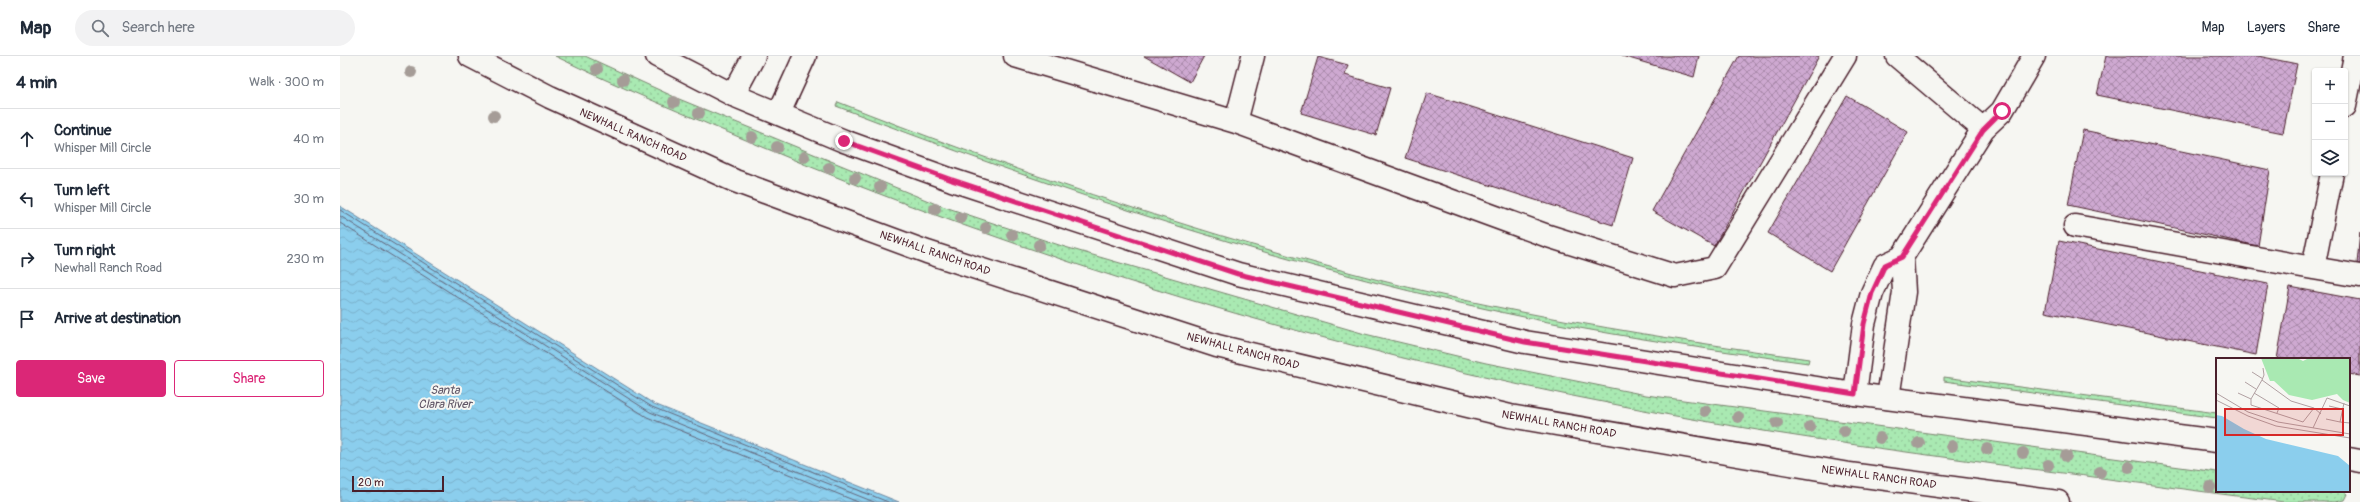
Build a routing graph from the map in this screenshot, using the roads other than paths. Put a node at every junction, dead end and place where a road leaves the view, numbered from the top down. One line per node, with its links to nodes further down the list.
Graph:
1 (470, 56): 26 (main road, NEWHALL RANCH ROAD)
2 (657, 56): 11 (main road)
3 (754, 56): 11 (main road)
4 (805, 56): 13 (main road)
5 (1015, 56): 14 (main road)
6 (1253, 56): 14 (main road)
7 (1845, 56): 14 (main road)
8 (1896, 56): 15 (main road)
9 (2034, 56): 15 (main road)
10 (2352, 57): 12 (main road)
11 (733, 95): 13 (main road)
12 (2345, 104)
13 (779, 113): 21 (main road)
14 (1236, 122)
15 (1983, 130): 18 (main road)
16 (2331, 176): 19 (main road)
17 (2075, 226): 19 (main road)
18 (1902, 257): 21 (main road); 22 (main road)
19 (2313, 268): 20 (main road)
20 (2360, 276)
21 (1855, 394): 22 (main road)
22 (1888, 398): 23 (main road)
23 (2216, 441)
24 (2350, 459): 25 (main road)
25 (2360, 461)
26 (2058, 502)

